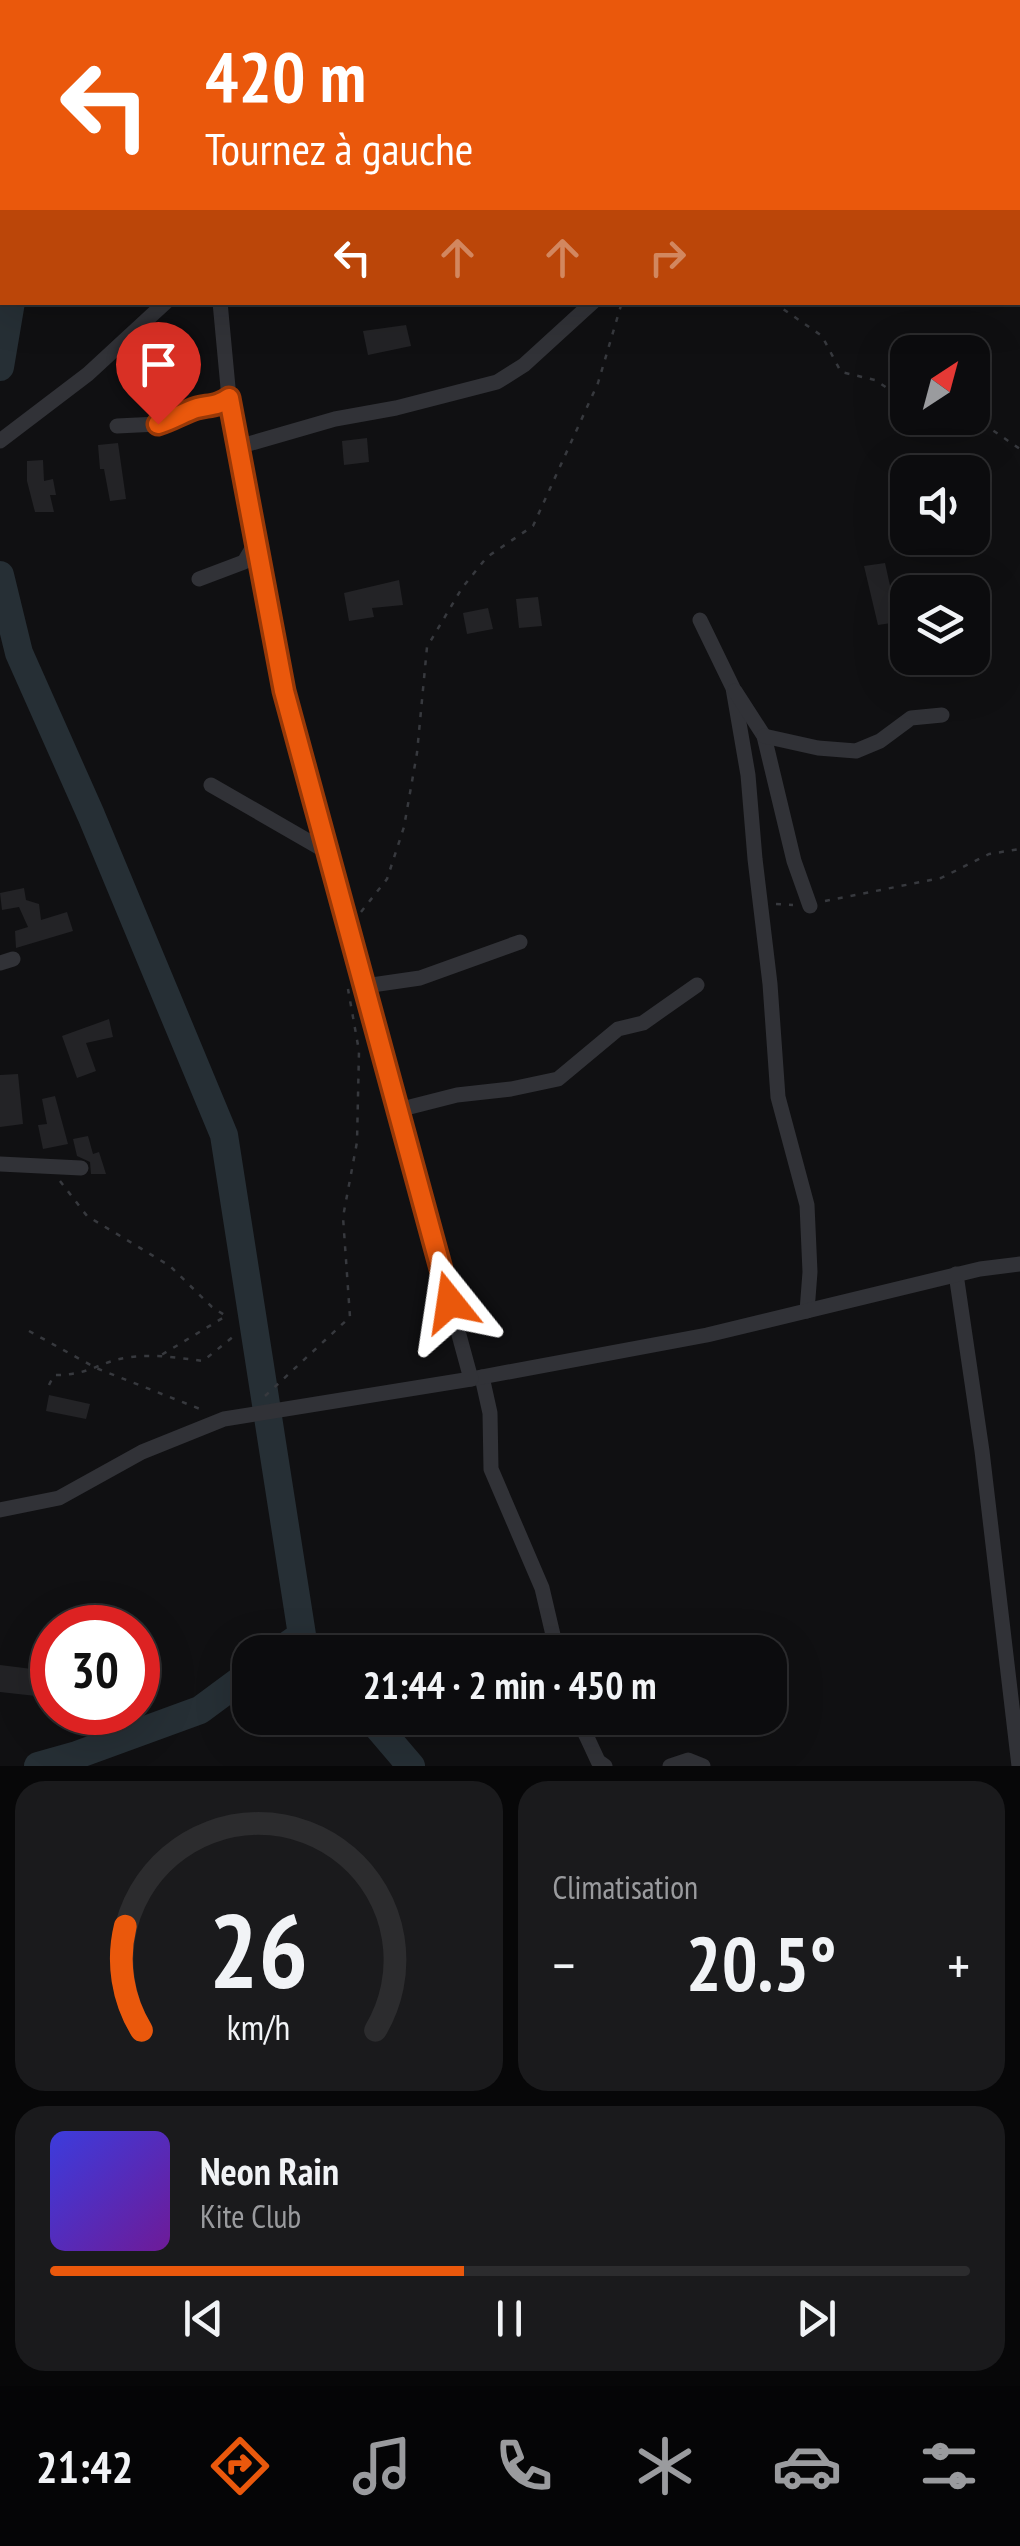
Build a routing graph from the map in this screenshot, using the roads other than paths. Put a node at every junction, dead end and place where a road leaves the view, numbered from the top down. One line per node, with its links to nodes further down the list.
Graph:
1 (163, 305): 6 (street)
2 (220, 305): 4 (street)
3 (590, 305): 7 (street)
4 (229, 398): 5 (street); 7 (street)
5 (117, 426)
6 (0, 441)
7 (238, 447): 8 (street)
8 (256, 542): 9 (street); 15 (street)
9 (199, 579)
10 (700, 620): 11 (street)
11 (732, 688): 13 (street); 25 (street)
12 (942, 715): 13 (street)
13 (764, 736): 16 (street)
14 (211, 785): 15 (street)
15 (329, 853): 19 (street)
16 (810, 906)
17 (520, 942): 19 (street)
18 (697, 985): 20 (street)
19 (365, 986): 20 (street)
20 (398, 1110): 26 (street)
21 (0, 1164): 22 (street)
22 (81, 1168)
23 (1020, 1264): 24 (street)
24 (956, 1274): 25 (street); 33 (street)
25 (807, 1311): 26 (street)
26 (477, 1378): 27 (street); 28 (street)
27 (0, 1510)
28 (553, 1635)
29 (586, 1735): 30 (street)
30 (605, 1766)
31 (670, 1766): 32 (street)
32 (704, 1766)
33 (1018, 1766)

